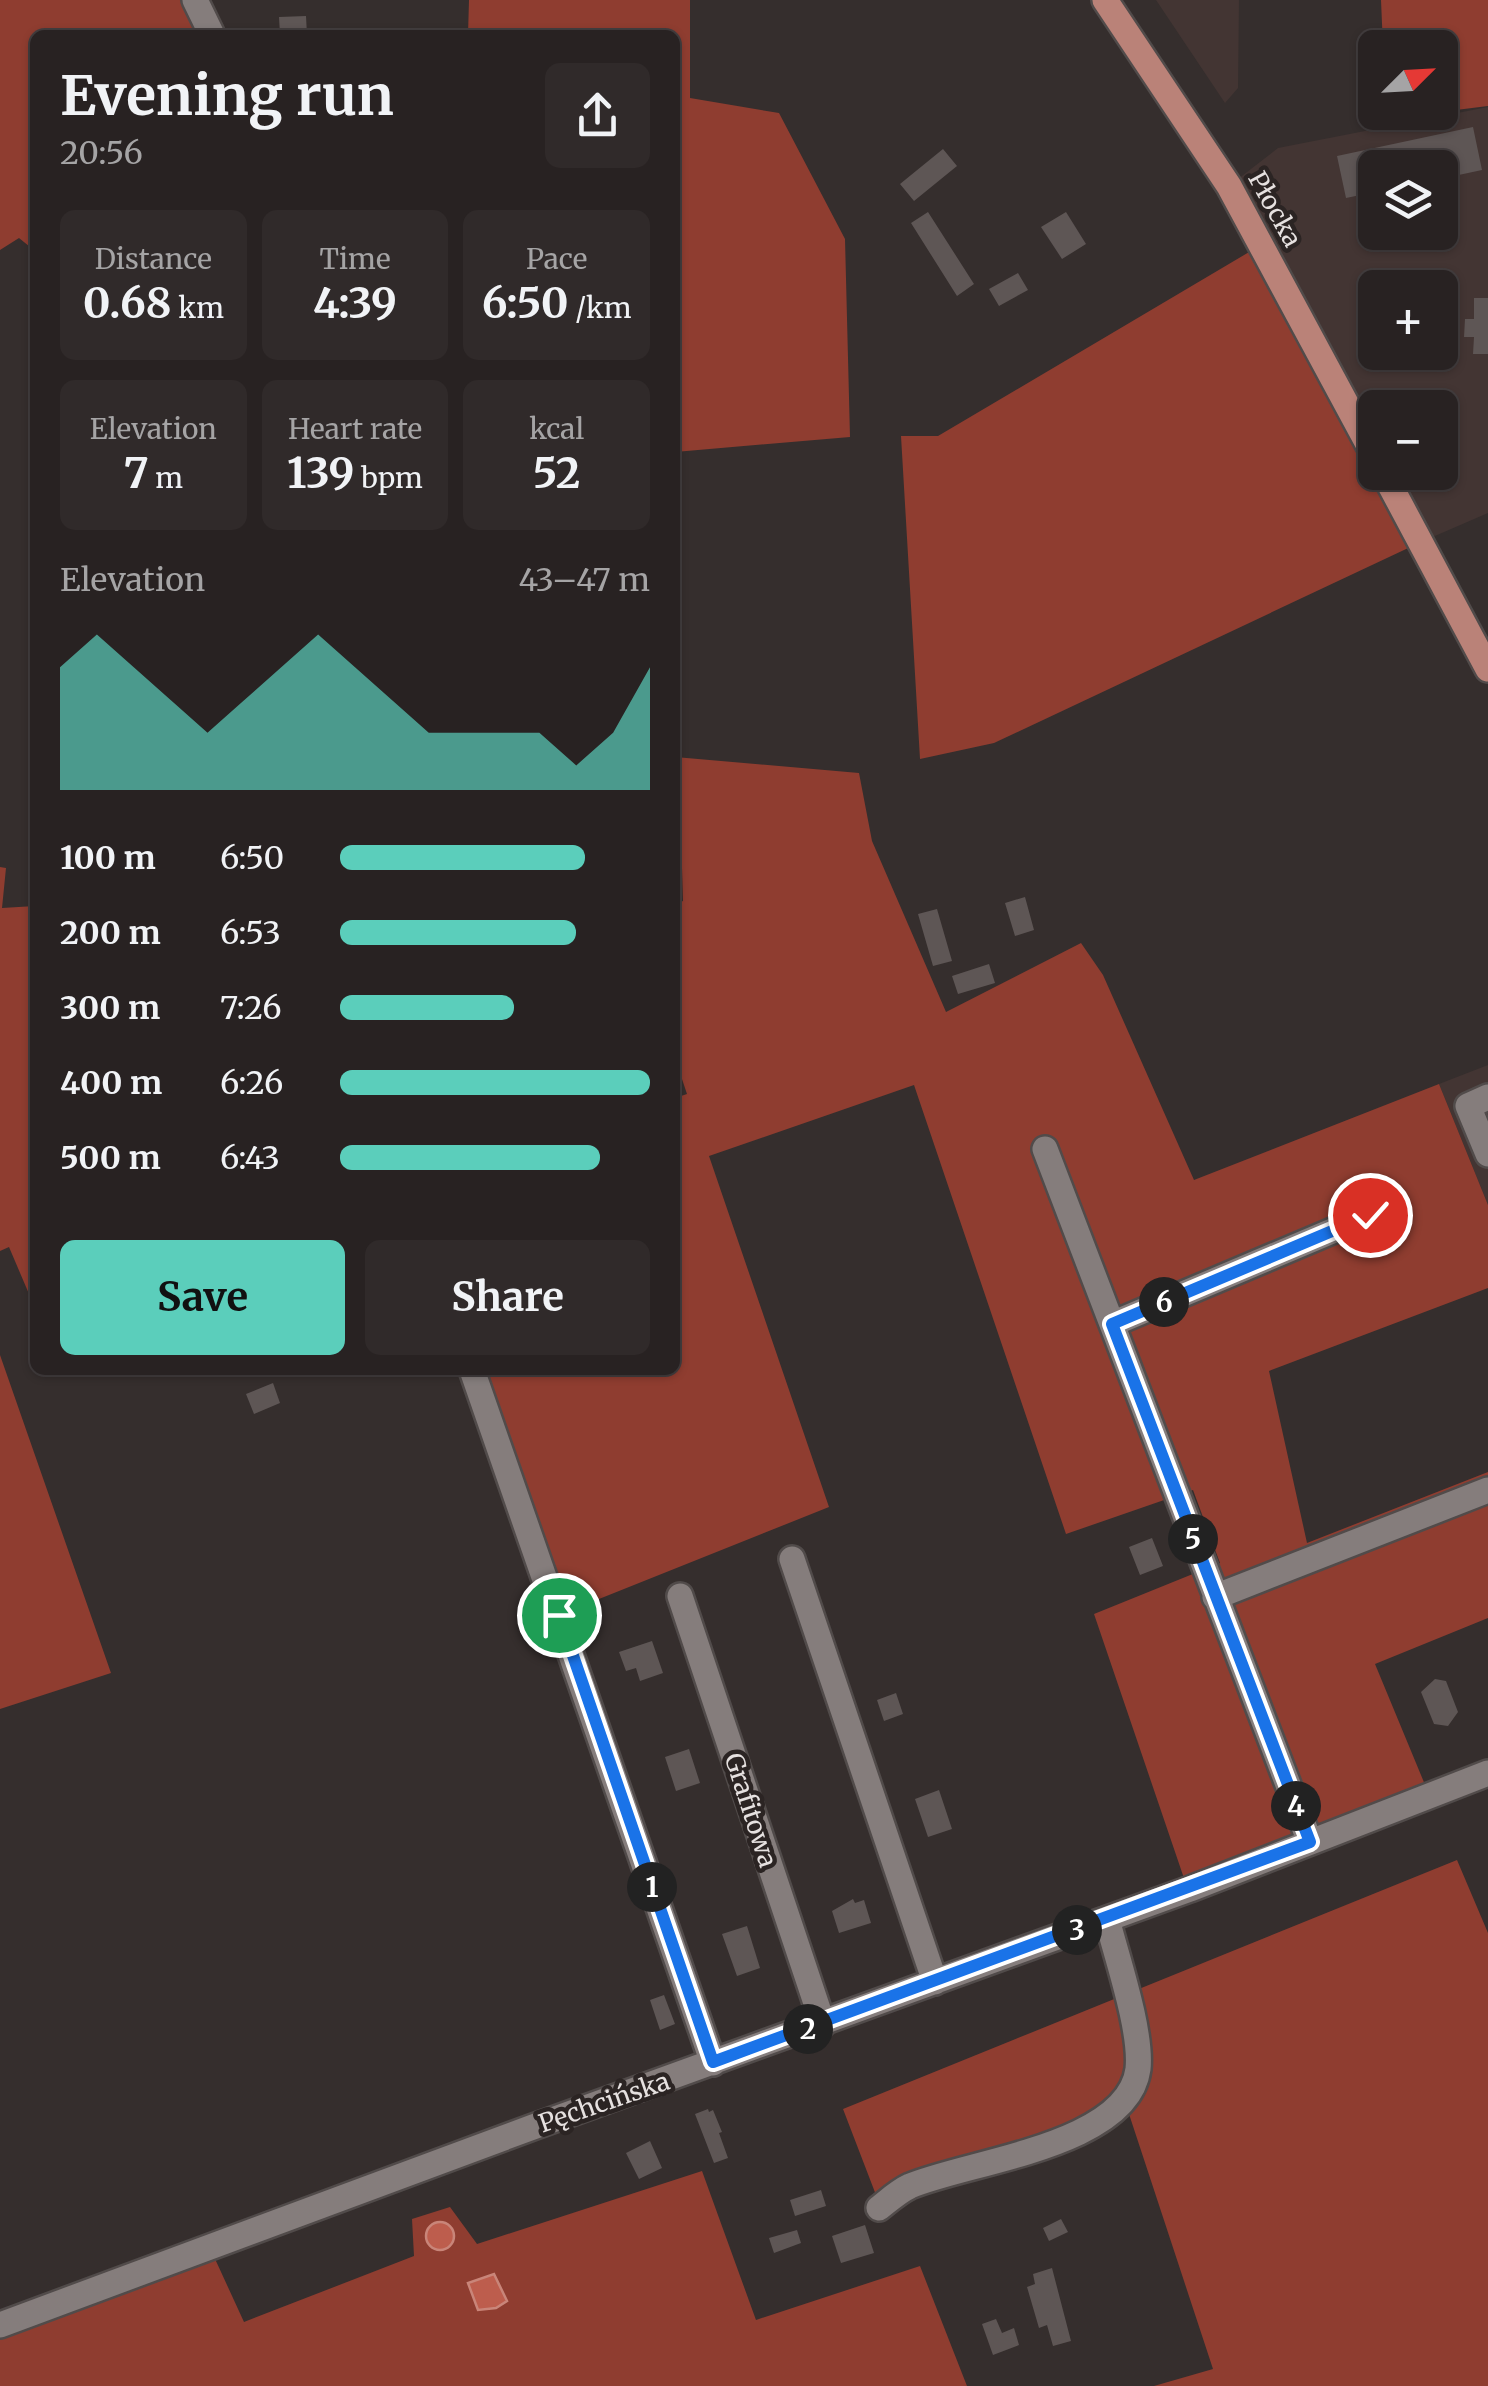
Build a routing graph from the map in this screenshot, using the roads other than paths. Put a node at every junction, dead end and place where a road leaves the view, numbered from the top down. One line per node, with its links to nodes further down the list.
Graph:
1 (195, 0): 3 (street)
2 (1105, 0): 4 (main road, Płocka)
3 (210, 30)
4 (1358, 425)
5 (1393, 490): 6 (main road)
6 (1488, 669)
7 (1488, 1098): 9 (street)
8 (1045, 1149): 11 (street)
9 (1488, 1154)
10 (1370, 1215): 11 (street)
11 (1112, 1324): 16 (street)
12 (474, 1375): 22 (street)
13 (1488, 1490): 16 (street)
14 (792, 1558): 20 (street)
15 (680, 1596): 21 (street, Grafitowa)
16 (1215, 1597): 18 (street)
17 (1488, 1773): 18 (street, Pęchcińska)
18 (1310, 1842): 19 (street, Pęchcińska)
19 (1107, 1919): 20 (street, Pęchcińska); 23 (street)
20 (935, 1982): 21 (street, Pęchcińska)
21 (822, 2024): 22 (street, Pęchcińska)
22 (713, 2062): 24 (street, Pęchcińska)
23 (879, 2208)
24 (0, 2325)

